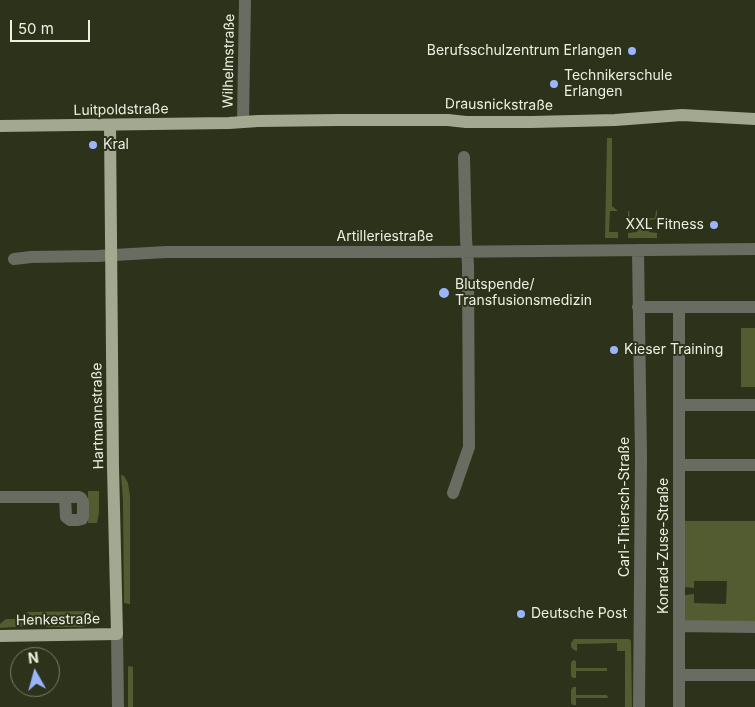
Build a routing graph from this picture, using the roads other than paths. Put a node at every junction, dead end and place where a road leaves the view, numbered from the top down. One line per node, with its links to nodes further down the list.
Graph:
1 (245, 0): 3 (street, Wilhelmstraße)
2 (755, 119): 3 (main road, Drausnickstraße)
3 (243, 122): 4 (main road, Luitpoldstraße)
4 (110, 125): 5 (main road, Luitpoldstraße); 10 (main road, Hartmannstraße)
5 (0, 126)
6 (464, 157): 9 (street)
7 (755, 249): 8 (street, Artilleriestraße)
8 (638, 250): 9 (street, Artilleriestraße); 12 (street, Carl-Thiersch-Straße)
9 (467, 252): 10 (street, Artilleriestraße); 19 (street)
10 (111, 255): 11 (street, Artilleriestraße); 24 (main road, Hartmannstraße)
11 (14, 259)
12 (638, 307): 13 (street); 29 (street, Carl-Thiersch-Straße)
13 (679, 307): 14 (street); 15 (street, Konrad-Zuse-Straße)
14 (755, 307)
15 (679, 405): 16 (street); 17 (street, Konrad-Zuse-Straße)
16 (755, 405)
17 (679, 465): 18 (street, Konrad-Zuse-Straße); 22 (street, Konrad-Zuse-Straße)
18 (755, 465)
19 (453, 493)
20 (0, 497): 21 (street)
21 (65, 497)
22 (679, 626): 23 (street, Konrad-Zuse-Straße); 26 (street, Konrad-Zuse-Straße)
23 (755, 627)
24 (117, 634): 25 (main road, Henkestraße); 28 (street, Hartmannstraße)
25 (0, 636)
26 (679, 675): 27 (street); 30 (street, Konrad-Zuse-Straße)
27 (755, 675)
28 (118, 707)
29 (639, 707)
30 (679, 707)

